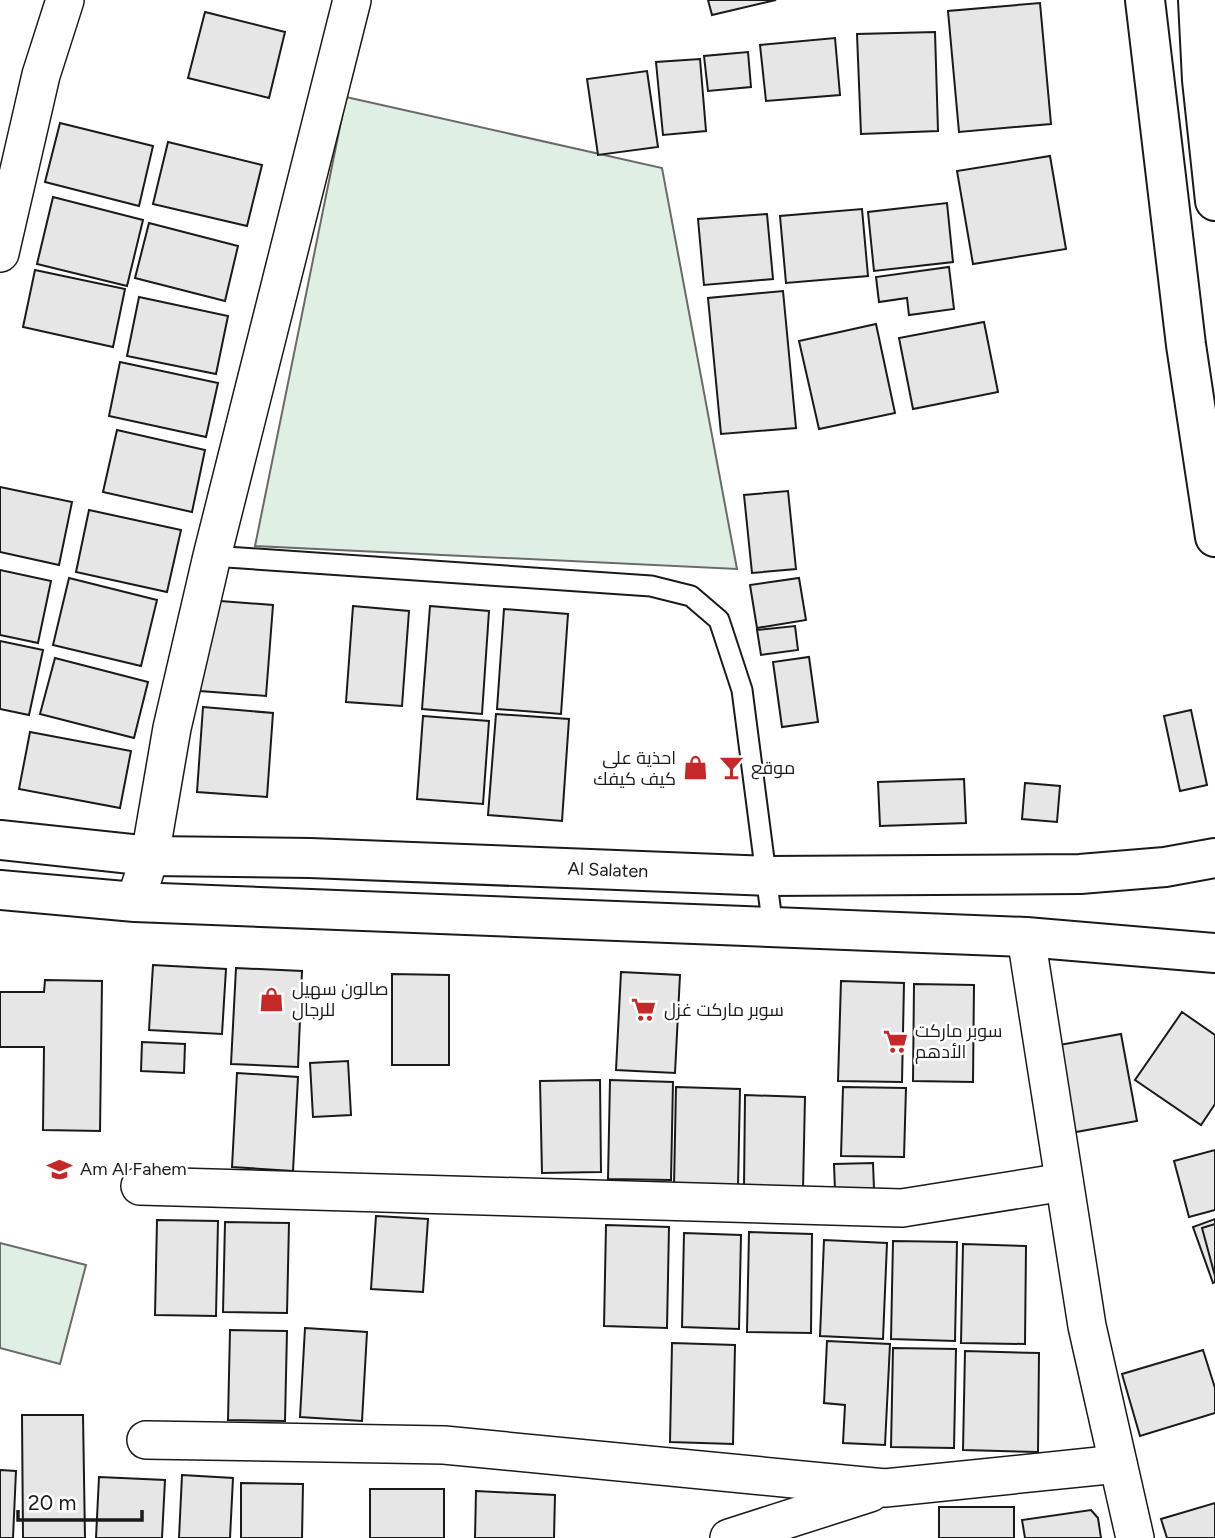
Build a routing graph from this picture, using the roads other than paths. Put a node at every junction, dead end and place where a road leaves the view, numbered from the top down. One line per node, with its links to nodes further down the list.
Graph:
1 (65, 0): 6 (street)
2 (352, 0): 8 (street)
3 (1145, 0): 7 (main road)
4 (1198, 0): 5 (main road)
5 (1215, 201)
6 (0, 253)
7 (1215, 537)
8 (212, 556): 10 (street); 12 (lane)
9 (0, 840): 10 (main road, Al Salaten)
10 (150, 856): 12 (main road, Al Salaten); 14 (street)
11 (1215, 858): 12 (main road, Al Salaten)
12 (768, 876): 15 (lane)
13 (0, 890): 14 (main road)
14 (135, 902): 15 (main road)
15 (773, 929): 16 (main road)
16 (1027, 937): 17 (main road); 18 (street)
17 (1215, 953)
18 (1064, 1182): 19 (street); 21 (street)
19 (140, 1186)
20 (146, 1440): 22 (street)
21 (1118, 1464): 22 (street); 24 (street)
22 (885, 1488): 23 (street)
23 (729, 1538)
24 (1135, 1538)

